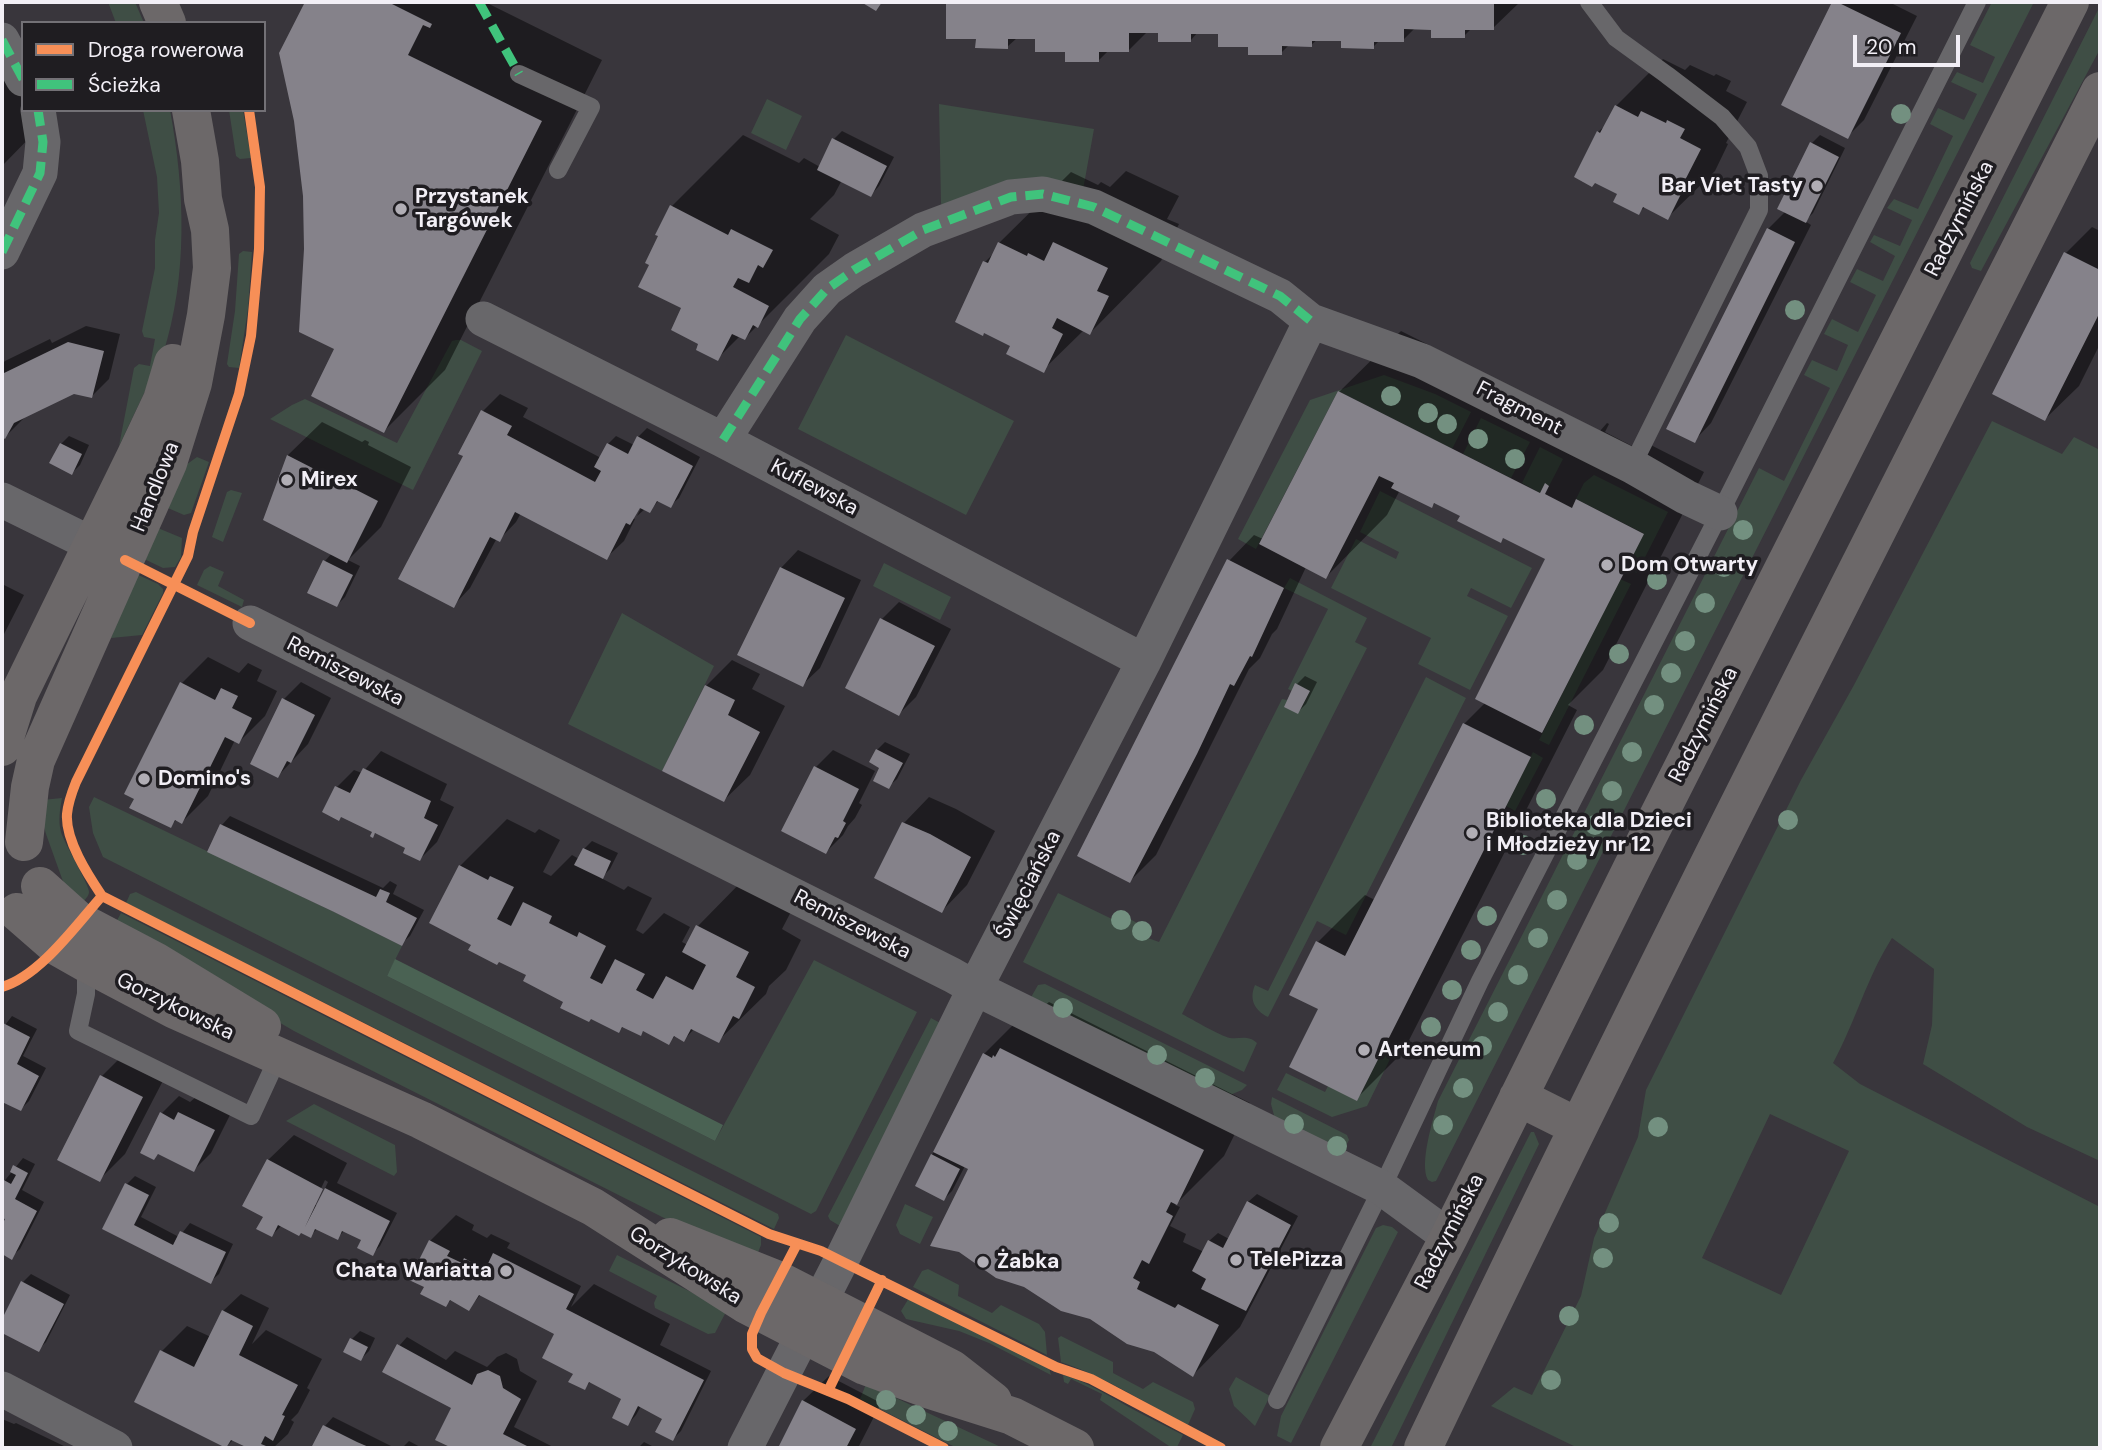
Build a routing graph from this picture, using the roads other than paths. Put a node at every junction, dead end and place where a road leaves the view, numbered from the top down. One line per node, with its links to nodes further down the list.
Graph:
1 (158, 2): 5 (main road)
2 (1589, 2): 17 (lane)
3 (1977, 2): 19 (lane)
4 (2070, 2): 29 (main road, Radzymińska)
5 (166, 21)
6 (2, 40): 8 (street)
7 (519, 74): 12 (lane)
8 (21, 75)
9 (2100, 91): 30 (main road)
10 (38, 112): 13 (street)
11 (191, 112): 20 (main road, Handlowa)
12 (558, 170)
13 (2, 252)
14 (483, 319): 16 (street, Kuflewska)
15 (1311, 321): 16 (street, Fragment); 17 (street, Fragment); 22 (street, Święciańska)
16 (723, 440): 22 (street, Kuflewska)
17 (1632, 466): 19 (street, Fragment)
18 (2, 500): 20 (street)
19 (1720, 513): 31 (lane)
20 (109, 552): 23 (main road, Handlowa); 24 (main road, Handlowa)
21 (250, 623): 27 (street, Remiszewska)
22 (1144, 661): 27 (street, Święciańska)
23 (2, 747)
24 (13, 839): 25 (main road)
25 (13, 909): 26 (main road, Gorzykowska); 28 (main road, Gorzykowska)
26 (86, 963): 28 (main road, Gorzykowska); 28 (lane)
27 (975, 988): 31 (street, Remiszewska); 33 (street, Święciańska)
28 (282, 1048): 33 (main road, Gorzykowska)
29 (1518, 1097): 30 (main road); 32 (main road, Radzymińska)
30 (1578, 1127): 40 (main road)
31 (1382, 1188): 32 (street, Remiszewska); 35 (lane)
32 (1448, 1237): 39 (main road, Radzymińska)
33 (812, 1319): 37 (street, Święciańska); 38 (main road, Gorzykowska)
34 (2, 1389): 36 (street)
35 (1277, 1401)
36 (115, 1448)
37 (745, 1448)
38 (1075, 1448)
39 (1339, 1448)
40 (1423, 1448)

